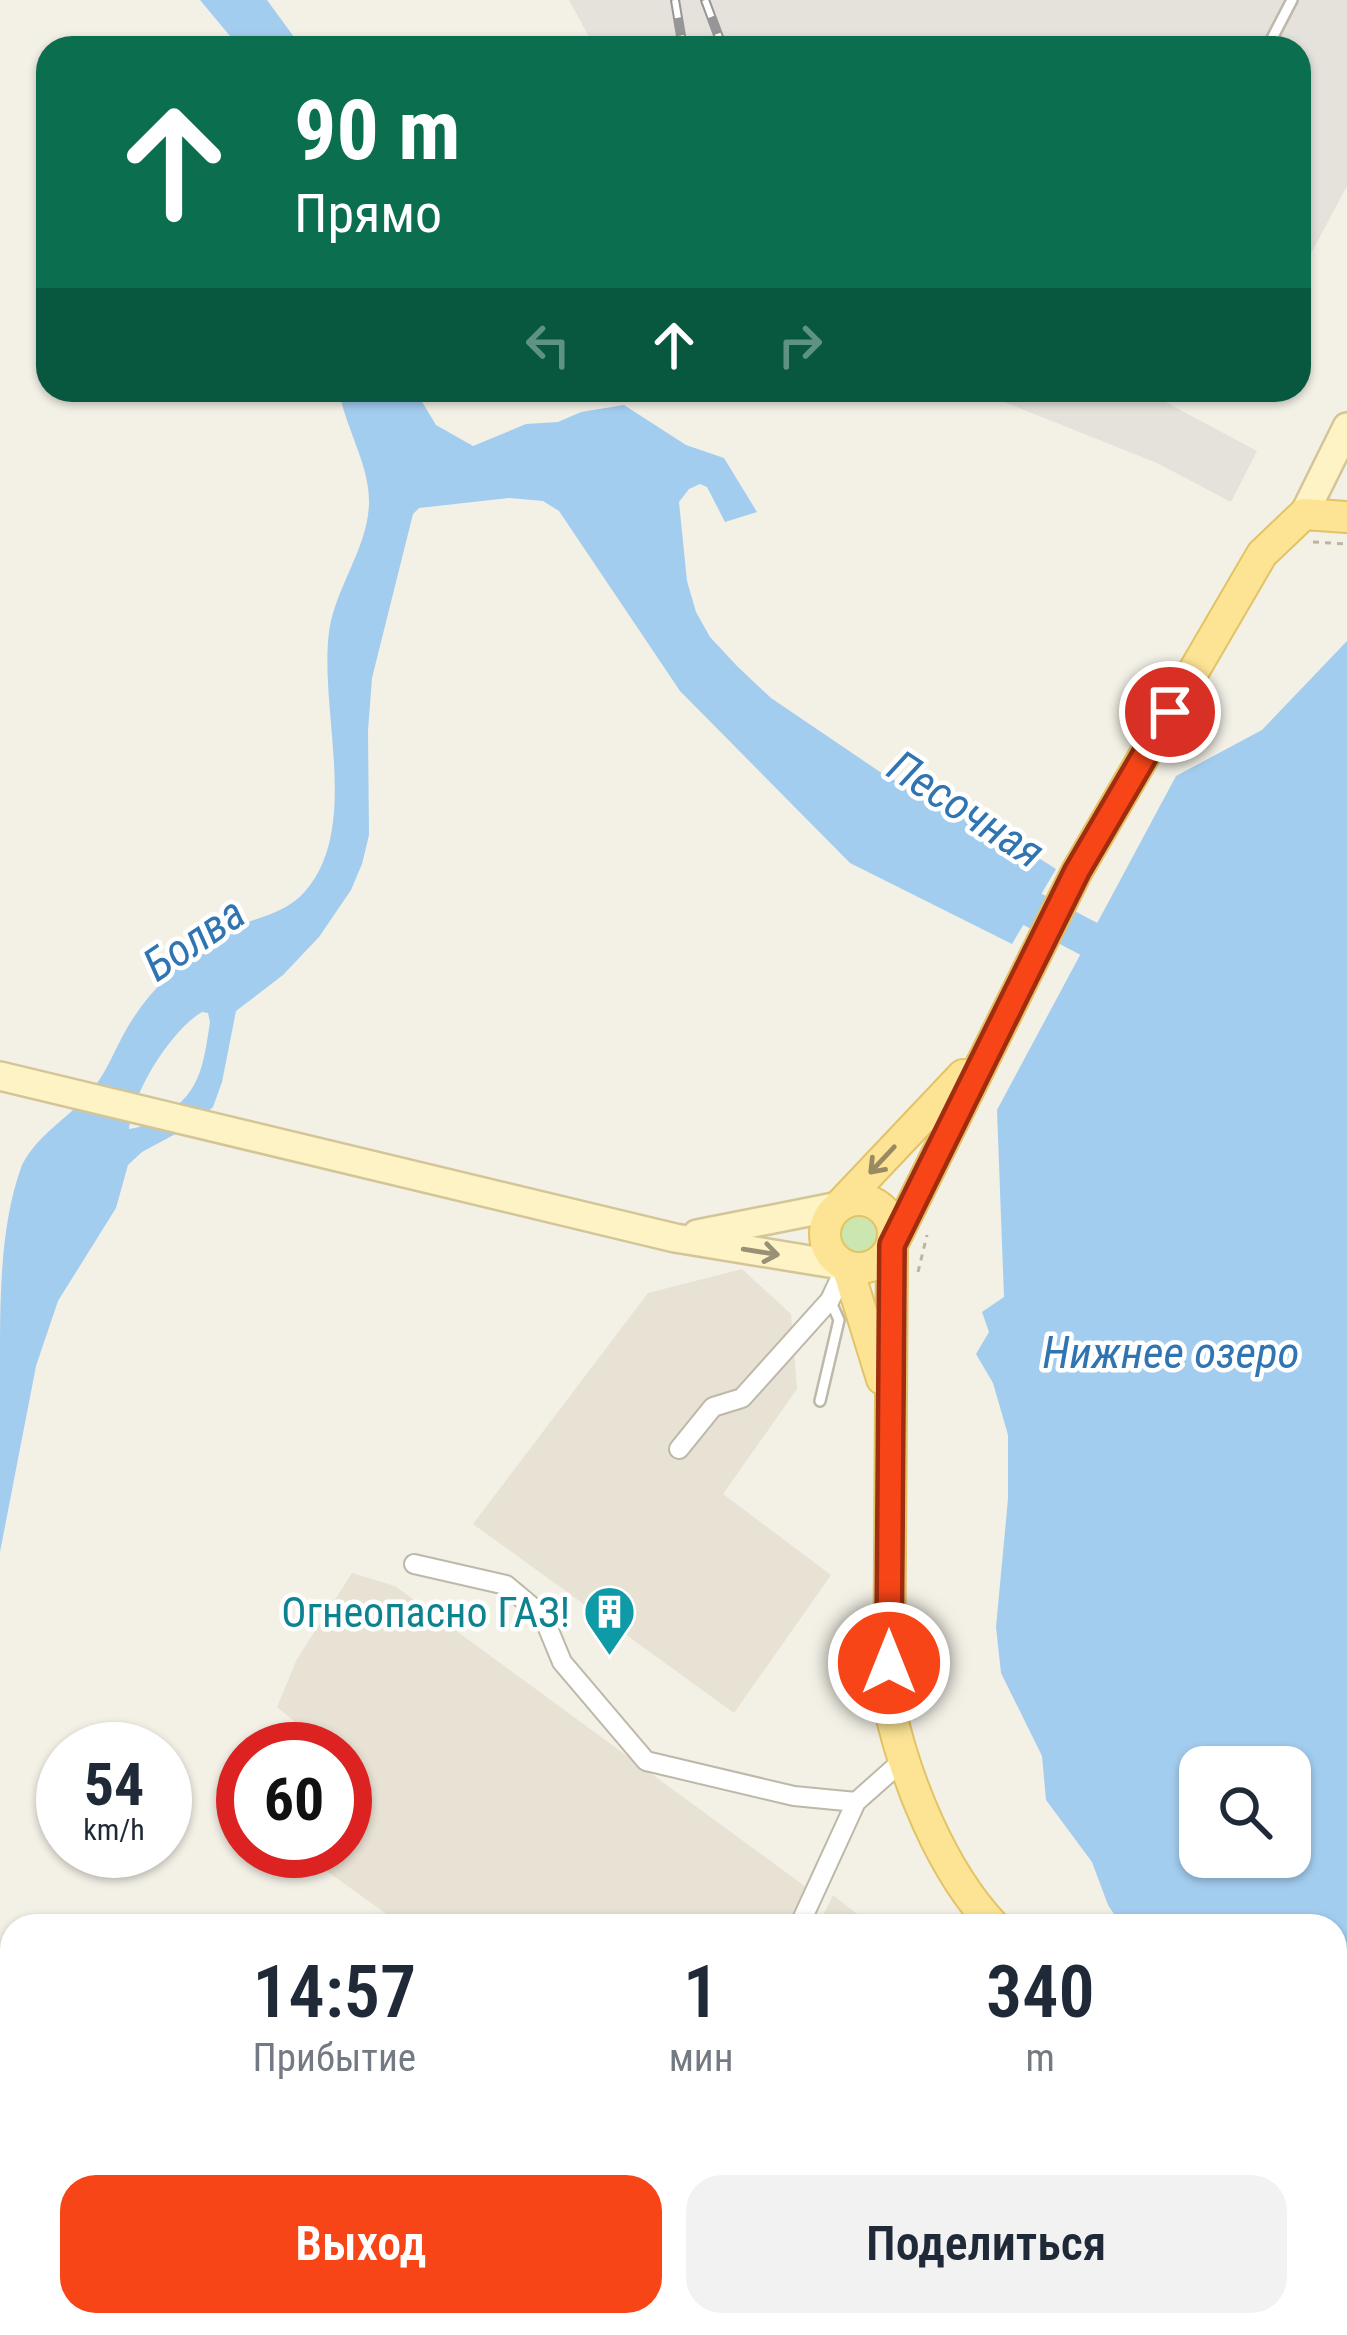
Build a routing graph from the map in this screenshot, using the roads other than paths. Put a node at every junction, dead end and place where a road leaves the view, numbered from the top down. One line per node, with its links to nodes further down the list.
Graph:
1 (1292, 0): 2 (lane)
2 (1273, 36)
3 (1347, 428): 5 (main road)
4 (1347, 517): 5 (main road)
5 (1308, 528): 6 (main road)
6 (983, 1054): 8 (main road, one-way to 8); 10 (main road)
7 (0, 1076): 9 (main road)
8 (839, 1206): 9 (main road); 10 (main road); 11 (main road)
9 (675, 1238): 11 (main road, one-way to 11)
10 (892, 1245): 11 (main road); 14 (main road)
11 (847, 1266): 12 (street); 14 (main road)
12 (830, 1300): 13 (lane); 15 (street)
13 (820, 1401)
14 (891, 1407): 17 (main road)
15 (680, 1449)
16 (414, 1564): 18 (street)
17 (901, 1762): 18 (street); 20 (main road)
18 (856, 1802): 19 (street)
19 (805, 1914)
20 (983, 1914)

